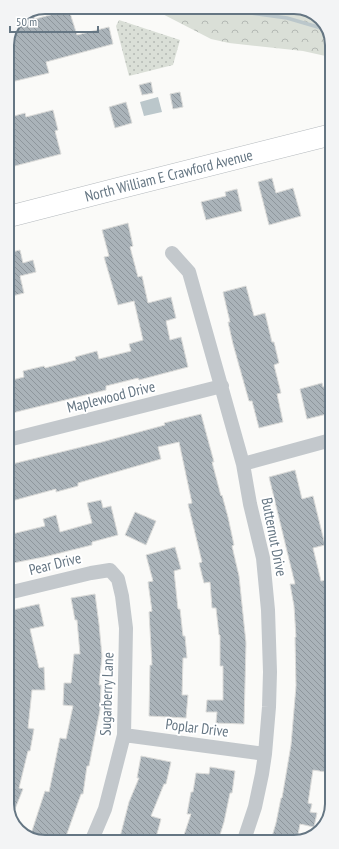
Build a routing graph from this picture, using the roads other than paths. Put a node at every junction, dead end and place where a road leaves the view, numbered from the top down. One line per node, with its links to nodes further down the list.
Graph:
1 (325, 136): 2 (main road, North William E Crawford Avenue)
2 (14, 215)
3 (172, 252): 4 (street, Butternut Drive)
4 (222, 386): 5 (street, Maplewood Drive); 7 (street, Butternut Drive)
5 (14, 438)
6 (325, 442): 7 (street)
7 (243, 464): 11 (street, Butternut Drive)
8 (110, 570): 9 (street, Pear Drive); 10 (street, Sugarberry Lane)
9 (14, 592)
10 (124, 735): 11 (street, Poplar Drive); 12 (street, Sugarberry Lane)
11 (265, 754): 13 (street, Butternut Drive)
12 (94, 835)
13 (246, 835)

